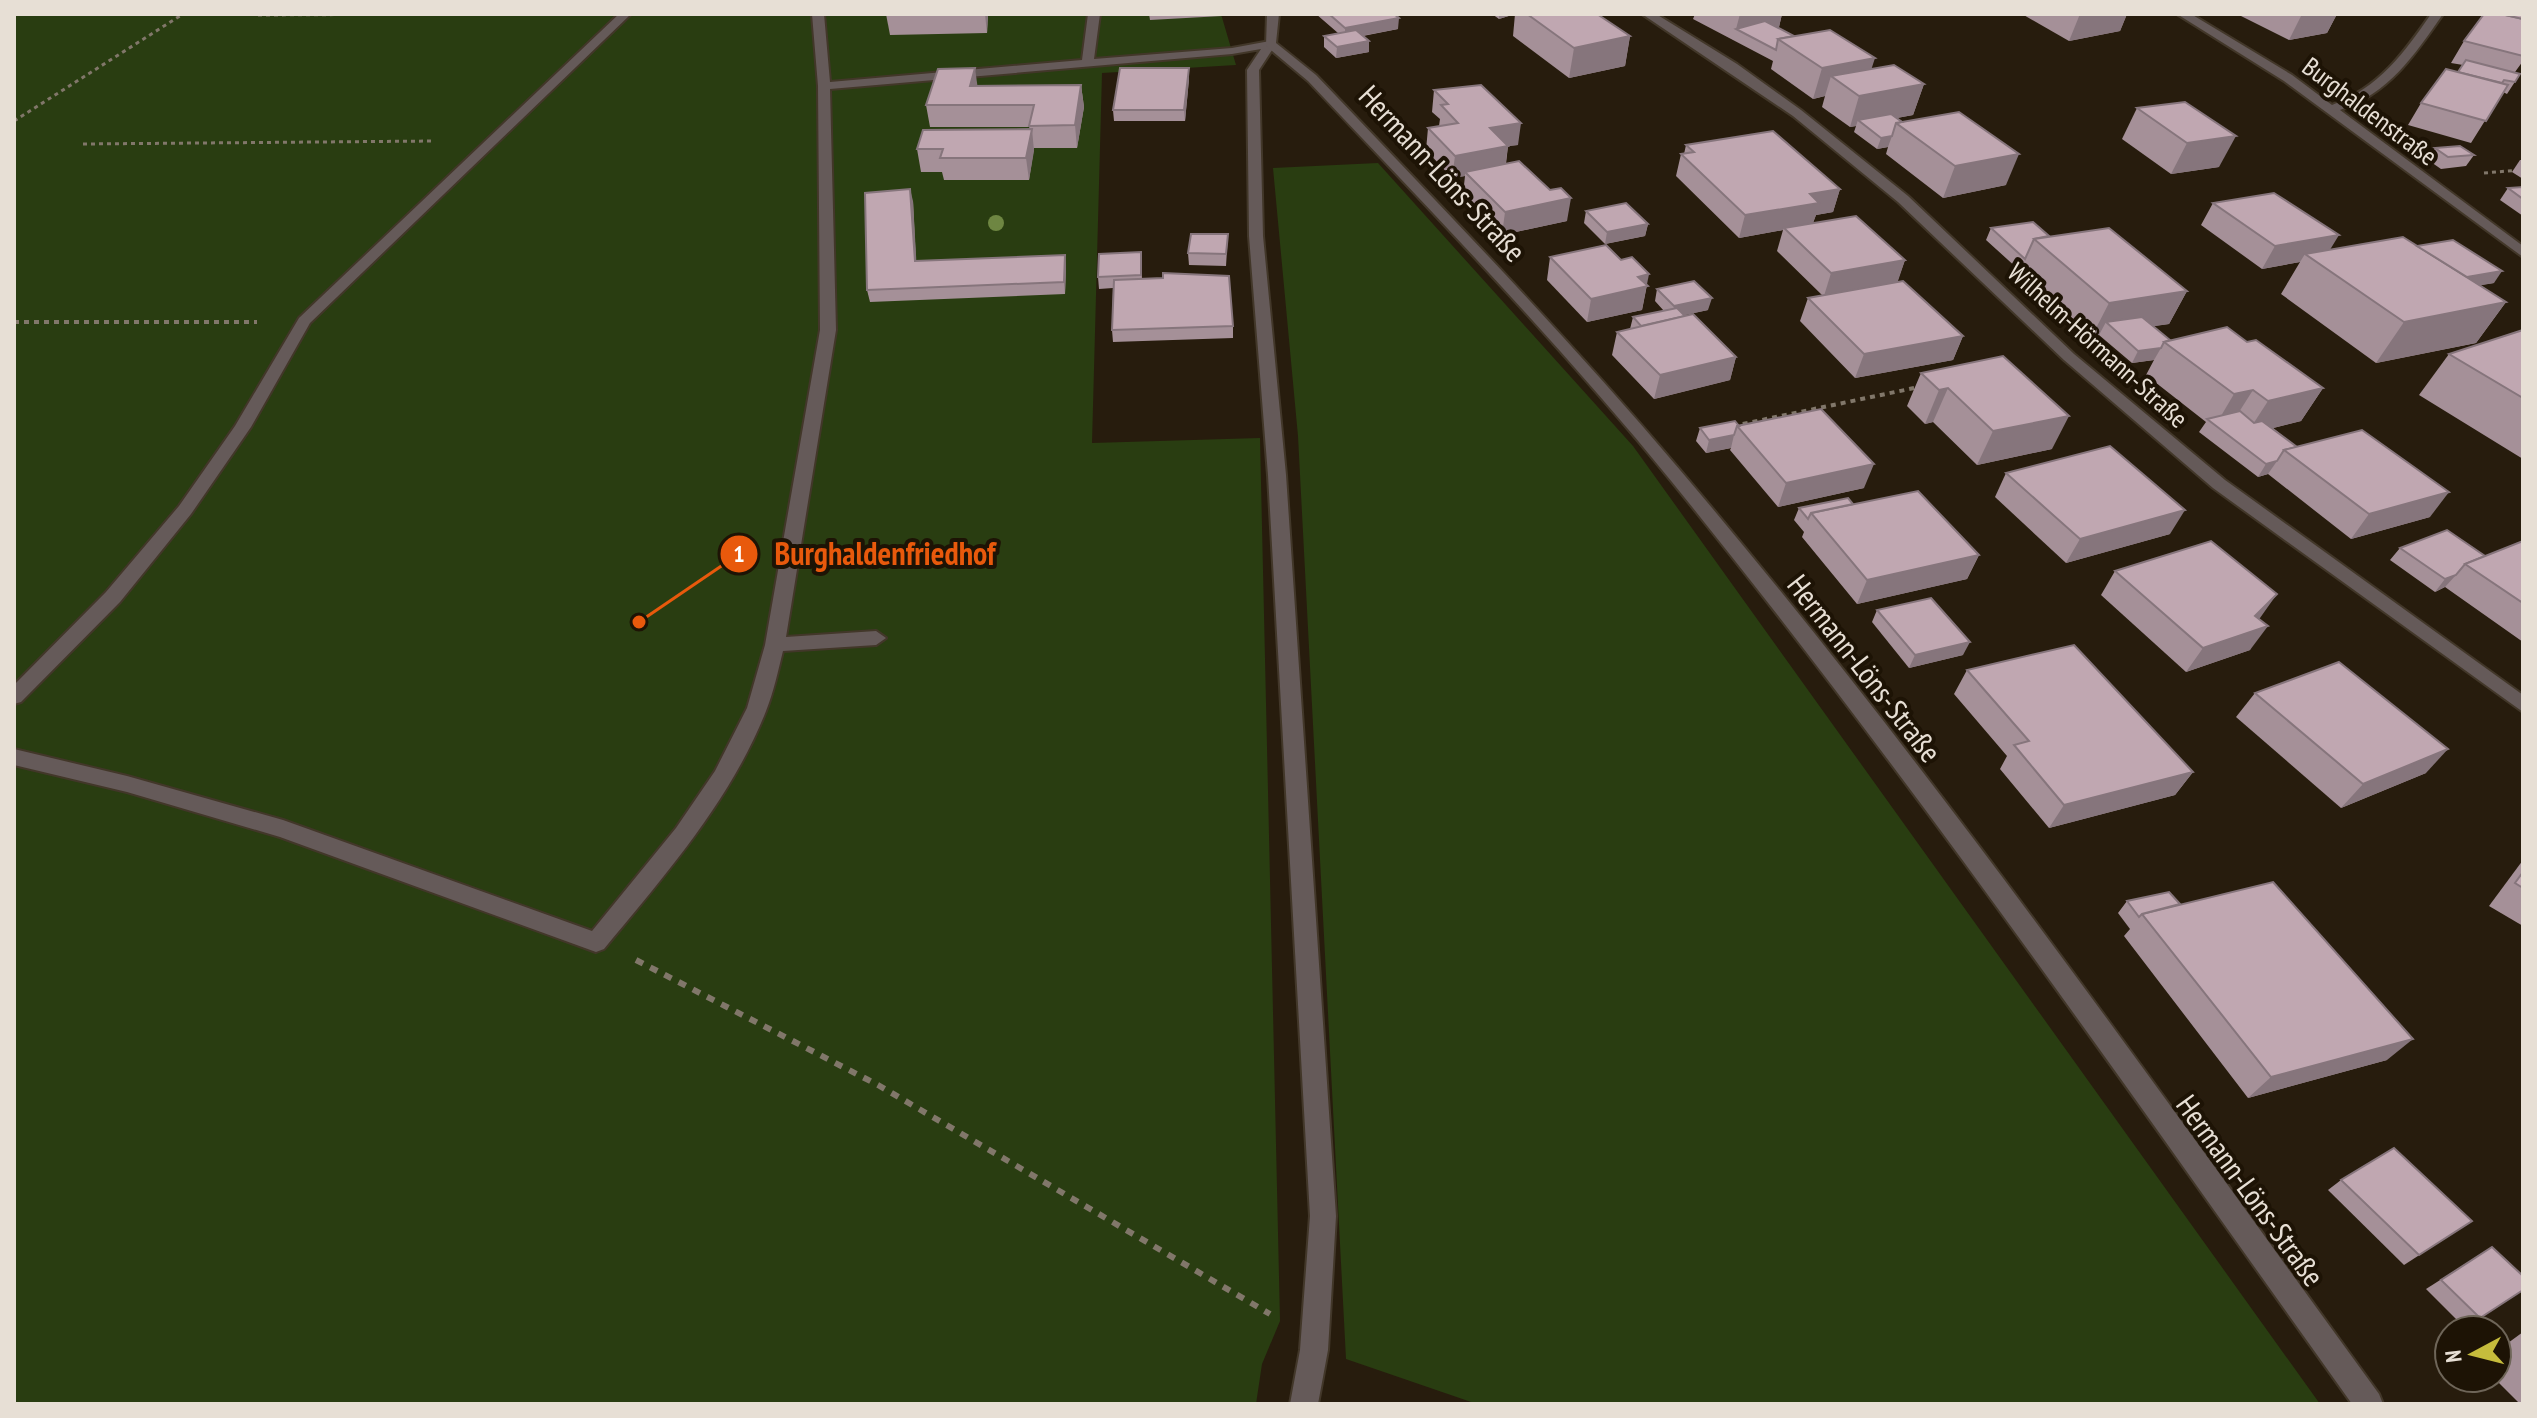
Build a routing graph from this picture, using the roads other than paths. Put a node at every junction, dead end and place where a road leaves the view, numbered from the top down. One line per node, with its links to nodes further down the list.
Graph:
1 (625, 14): 15 (street)
2 (818, 14): 10 (street)
3 (1094, 14): 9 (street)
4 (1273, 14): 8 (street)
5 (1648, 14): 16 (street, Wilhelm-Hörmann-Straße)
6 (2183, 14): 11 (street, Burghaldenstraße)
7 (2437, 14): 11 (street)
8 (1270, 44): 9 (street); 18 (street); 19 (street, Hermann-Löns-Straße)
9 (1087, 64): 10 (street)
10 (824, 86): 14 (street)
11 (2329, 110): 12 (street, Burghaldenstraße)
12 (2523, 253)
13 (876, 638): 14 (street)
14 (775, 645): 17 (street)
15 (14, 697)
16 (2523, 705)
17 (14, 757)
18 (1304, 1404)
19 (2369, 1404)

